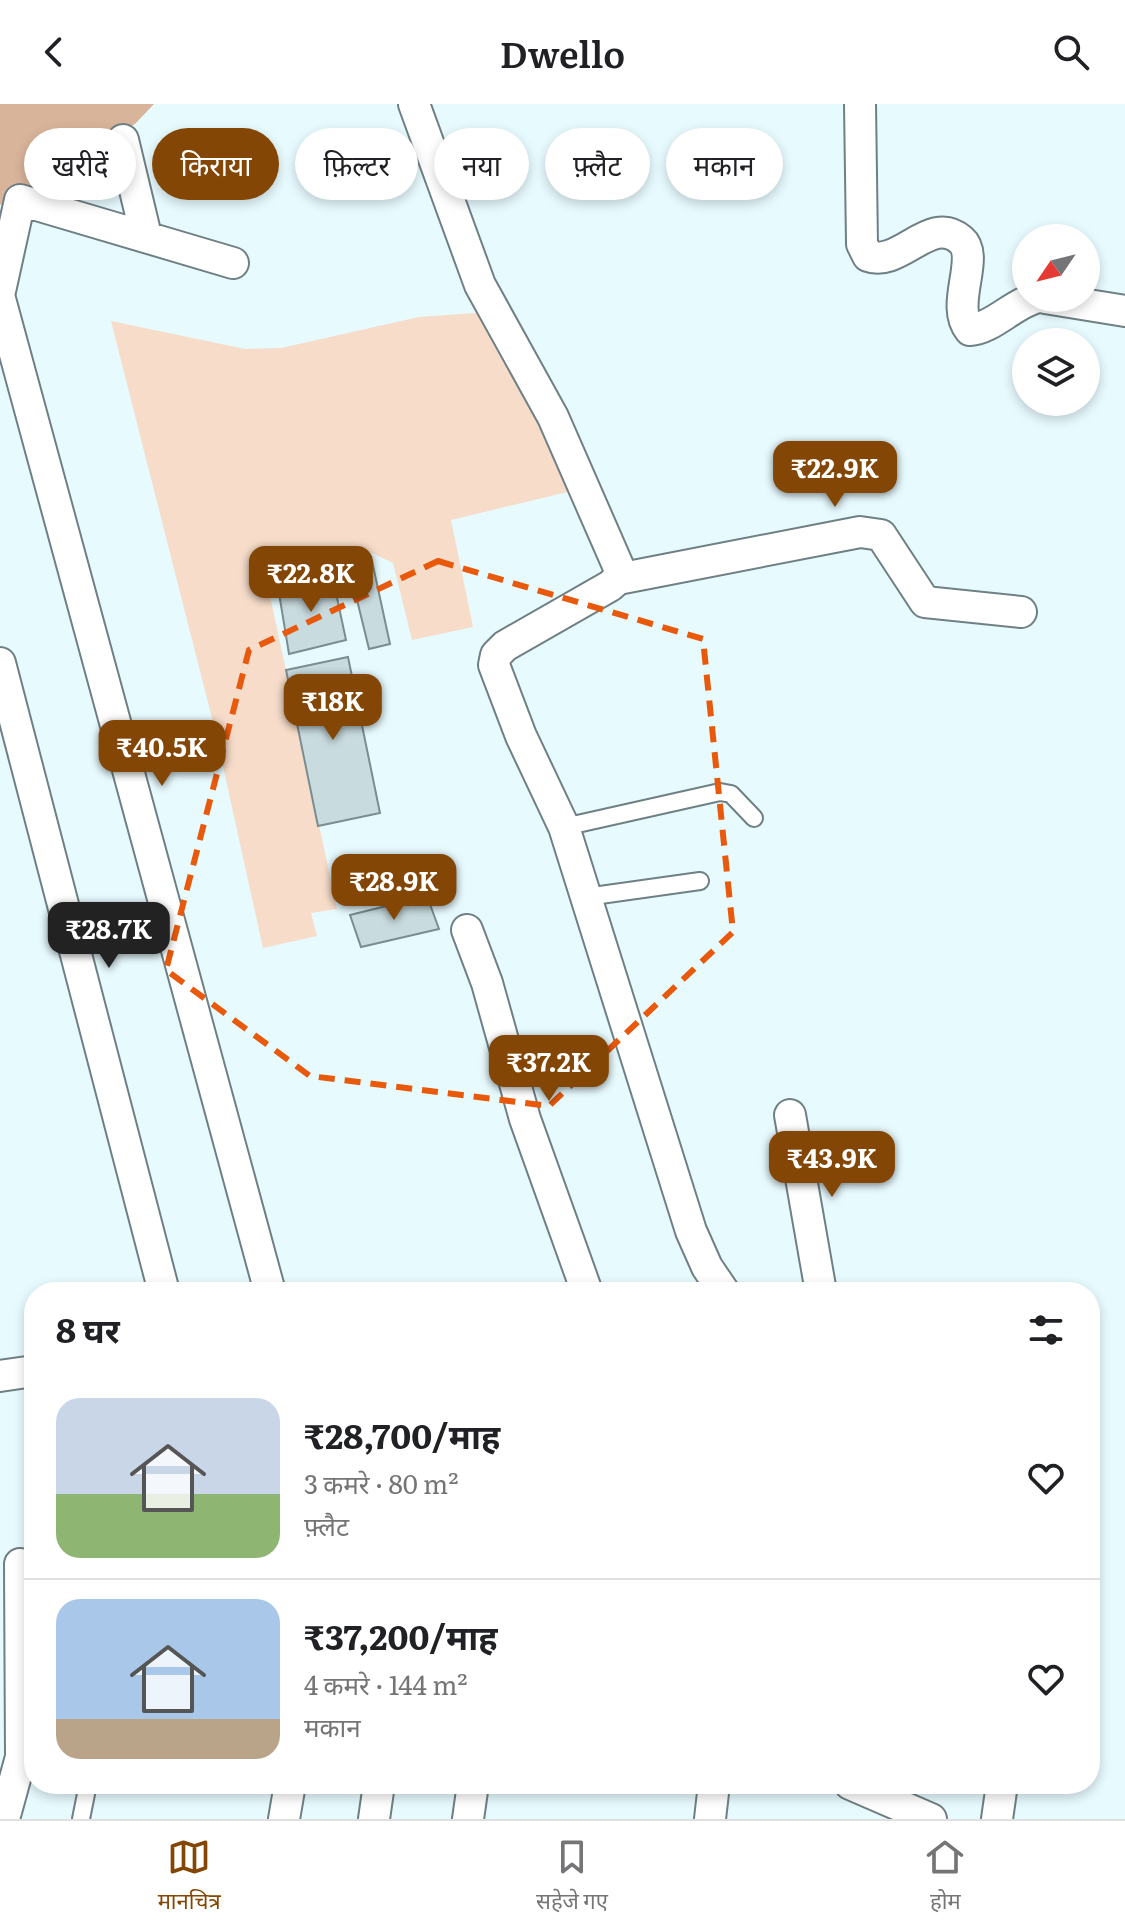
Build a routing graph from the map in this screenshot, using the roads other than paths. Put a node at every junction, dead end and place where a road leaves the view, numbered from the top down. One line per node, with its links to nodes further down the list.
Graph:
1 (414, 104): 11 (street)
2 (860, 104): 8 (street)
3 (136, 194): 4 (street)
4 (146, 236): 5 (street); 6 (street)
5 (233, 263)
6 (0, 291)
7 (0, 299): 21 (street)
8 (1012, 306)
9 (1100, 307): 10 (street)
10 (1125, 311)
11 (618, 579): 12 (street); 15 (street)
12 (1021, 612)
13 (0, 663): 20 (street)
14 (754, 818): 15 (lane)
15 (564, 827): 17 (street)
16 (700, 881): 17 (lane)
17 (586, 897): 23 (street)
18 (467, 930): 22 (street)
19 (790, 1115): 24 (street)
20 (161, 1282)
21 (267, 1282)
22 (583, 1282)
23 (717, 1282)
24 (819, 1282)
25 (24, 1372): 26 (street)
26 (0, 1376)
27 (18, 1564): 35 (street)
28 (86, 1794): 36 (lane)
29 (288, 1794): 37 (street)
30 (378, 1794): 38 (street)
31 (472, 1794): 39 (street)
32 (713, 1794): 40 (street)
33 (873, 1794): 41 (street)
34 (1001, 1794): 42 (street)
35 (4, 1819)
36 (81, 1819)
37 (284, 1819)
38 (374, 1819)
39 (468, 1819)
40 (710, 1819)
41 (931, 1819)
42 (997, 1819)

